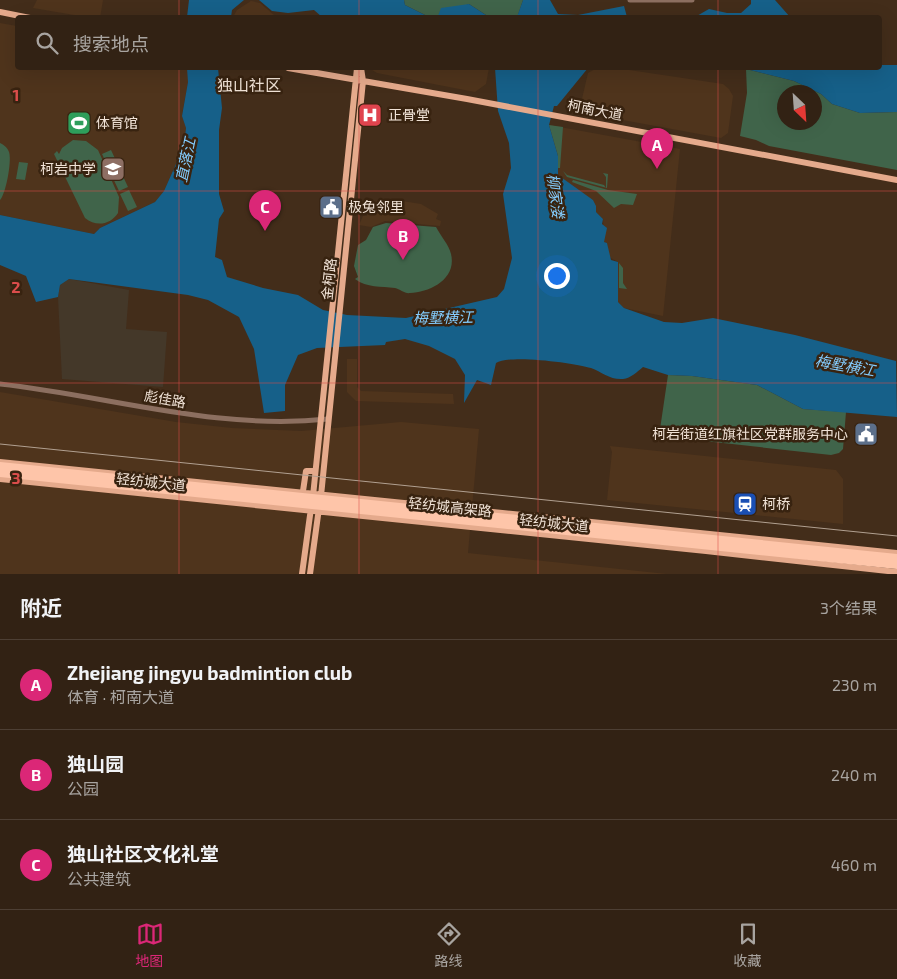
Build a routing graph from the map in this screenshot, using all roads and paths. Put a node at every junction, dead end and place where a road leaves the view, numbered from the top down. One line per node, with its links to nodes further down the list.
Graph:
1 (630, 0): 2 (street)
2 (692, 0)
3 (0, 12): 4 (main road)
4 (15, 15)
5 (300, 70): 8 (main road, 柯南大道)
6 (358, 70): 8 (main road, 金柯路)
7 (360, 70): 9 (main road, 金柯路)
8 (355, 79): 9 (main road, 柯南大道); 11 (main road, 金柯路)
9 (363, 81): 10 (main road, 柯南大道); 11 (main road, 金柯路)
10 (897, 180)
11 (336, 297): 12 (main road, 金柯路)
12 (330, 360): 14 (main road, 金柯路); 15 (main road, 金柯路)
13 (0, 384): 14 (street, 彪佳路)
14 (320, 420): 15 (street, 彪佳路); 18 (main road, 金柯路)
15 (328, 420): 23 (main road, 金柯路)
16 (0, 462): 21 (main road, 轻纺城大道)
17 (0, 466): 27 (highway, 轻纺城高架路, bridge)
18 (315, 471): 21 (main road); 22 (main road, 金柯路)
19 (0, 473): 28 (highway, 轻纺城高架路, bridge)
20 (0, 479): 24 (main road, 轻纺城大道)
21 (303, 491): 22 (main road, 轻纺城大道)
22 (313, 492): 23 (main road, 轻纺城大道); 24 (main road, 金柯路)
23 (321, 493): 25 (main road, 金柯路); 26 (main road, 轻纺城大道)
24 (311, 511): 25 (main road, 轻纺城大道); 30 (main road, 金柯路)
25 (319, 512): 29 (main road, 轻纺城大道); 31 (main road, 金柯路)
26 (897, 553)
27 (897, 558)
28 (897, 565)
29 (897, 572)
30 (302, 574)
31 (310, 574)

